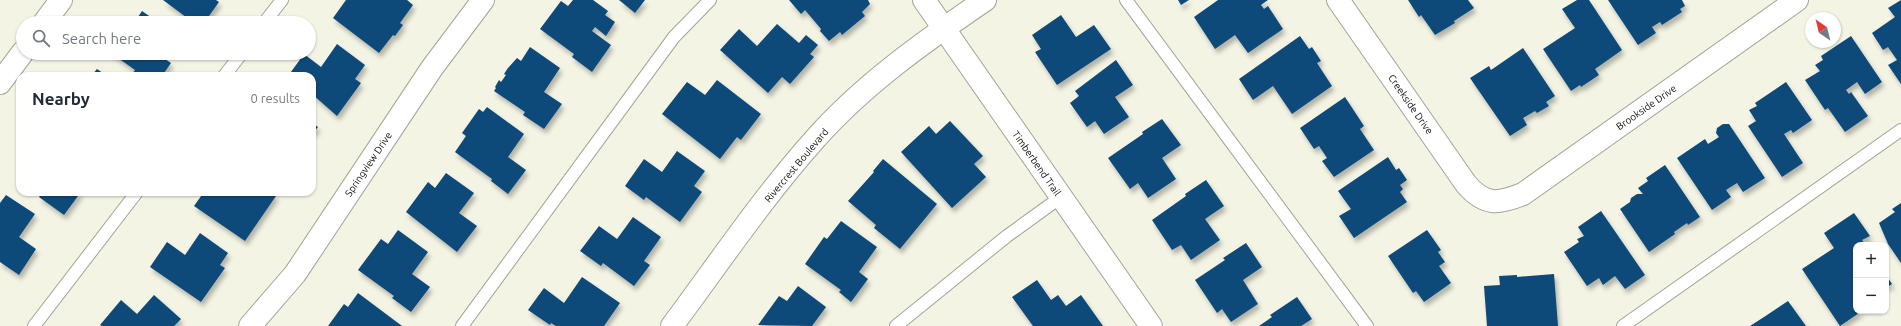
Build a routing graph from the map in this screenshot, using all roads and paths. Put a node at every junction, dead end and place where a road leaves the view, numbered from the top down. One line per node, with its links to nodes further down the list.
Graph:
1 (61, 0): 10 (street)
2 (282, 0): 11 (lane)
3 (483, 0): 22 (street, Springview Drive)
4 (710, 0): 23 (lane)
5 (924, 0): 12 (street, Timberbend Trail)
6 (985, 0): 12 (street, Rivercrest Boulevard)
7 (1126, 0): 27 (lane)
8 (1338, 0): 20 (street, Creekside Drive)
9 (1797, 0): 20 (street, Brookside Drive)
10 (49, 16)
11 (269, 16)
12 (944, 28): 19 (street, Timberbend Trail); 24 (street, Rivercrest Boulevard)
13 (17, 60): 16 (street)
14 (237, 60): 15 (lane)
15 (227, 72)
16 (0, 83)
17 (1901, 130): 28 (lane)
18 (134, 196): 21 (lane)
19 (1061, 198): 25 (lane); 26 (street, Timberbend Trail)
20 (1490, 201)
21 (34, 326)
22 (250, 326)
23 (462, 326)
24 (672, 326)
25 (896, 326)
26 (1151, 326)
27 (1367, 326)
28 (1623, 326)

